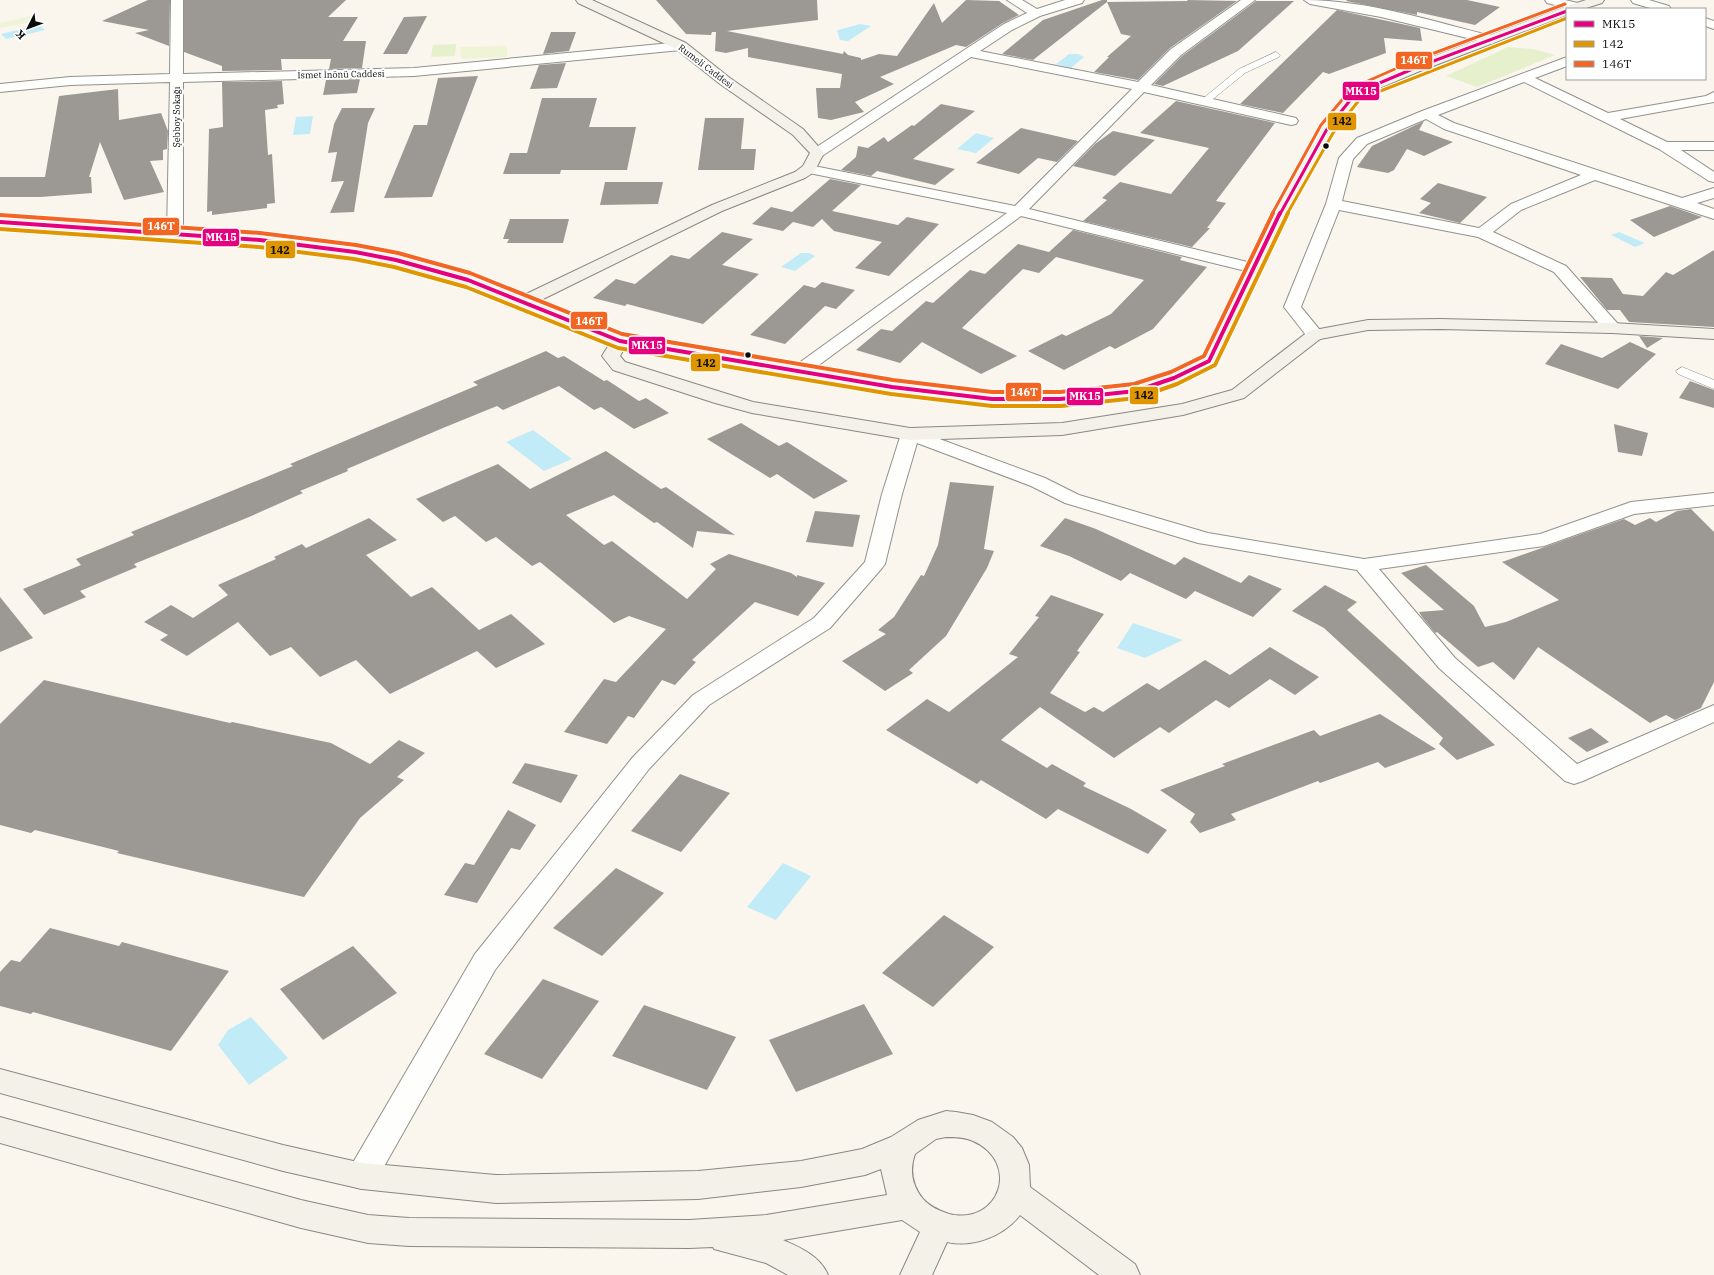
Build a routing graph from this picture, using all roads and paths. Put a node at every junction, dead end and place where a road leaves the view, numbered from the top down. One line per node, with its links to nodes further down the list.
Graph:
1 (177, 0): 20 (street, Şebboy Sokağı)
2 (582, 0): 16 (street, Rumeli Caddesi)
3 (1013, 0): 14 (street)
4 (1078, 0): 14 (street)
5 (1249, 0): 22 (street)
6 (1310, 0): 15 (street)
7 (1551, 0): 10 (street)
8 (1598, 0): 11 (street)
9 (1637, 0): 12 (street)
10 (1570, 8)
11 (1575, 8)
12 (1662, 8)
13 (1566, 11): 15 (street)
14 (1036, 13): 17 (street)
15 (1492, 40): 43 (street)
16 (681, 46): 20 (street, İsmet İnönü Caddesi); 31 (street, Rumeli Caddesi)
17 (970, 53): 22 (street); 31 (street)
18 (1276, 54): 25 (lane)
19 (1566, 61): 21 (street)
20 (176, 78): 23 (street, İsmet İnönü Caddesi); 41 (street, Şebboy Sokağı)
21 (1526, 78): 26 (street); 27 (street)
22 (1142, 87): 25 (street); 38 (street)
23 (0, 88)
24 (1714, 96): 27 (street)
25 (1205, 101): 28 (street)
26 (1427, 114): 33 (street); 37 (street)
27 (1608, 117): 29 (street)
28 (1291, 121)
29 (1664, 146): 30 (street); 34 (street)
30 (1714, 146)
31 (817, 153): 32 (street)
32 (809, 169): 38 (street); 44 (street)
33 (1595, 175): 36 (street); 42 (street)
34 (1714, 178)
35 (1714, 193): 36 (street)
36 (1683, 203): 39 (street)
37 (1334, 204): 42 (street); 47 (street)
38 (1018, 212): 43 (street); 50 (street)
39 (1714, 214)
40 (0, 222): 41 (street)
41 (175, 233): 44 (street)
42 (1482, 233): 45 (street)
43 (1254, 268): 50 (street)
44 (523, 302): 48 (street)
45 (1612, 328): 46 (street); 47 (street)
46 (1714, 334)
47 (1315, 335): 52 (street)
48 (620, 341): 50 (street); 52 (street)
49 (1682, 371): 51 (lane)
50 (798, 372)
51 (1714, 384)
52 (910, 434): 54 (street); 59 (street)
53 (1714, 499): 54 (street)
54 (1364, 566): 55 (street)
55 (1714, 713)
56 (0, 1081): 59 (street)
57 (0, 1130): 63 (street)
58 (902, 1146): 59 (street); 60 (street); 61 (street)
59 (362, 1176)
60 (1014, 1194): 62 (street); 66 (street)
61 (907, 1205): 62 (street); 63 (street)
62 (938, 1227): 65 (street)
63 (688, 1234): 64 (street)
64 (812, 1275)
65 (916, 1275)
66 (1124, 1275)

